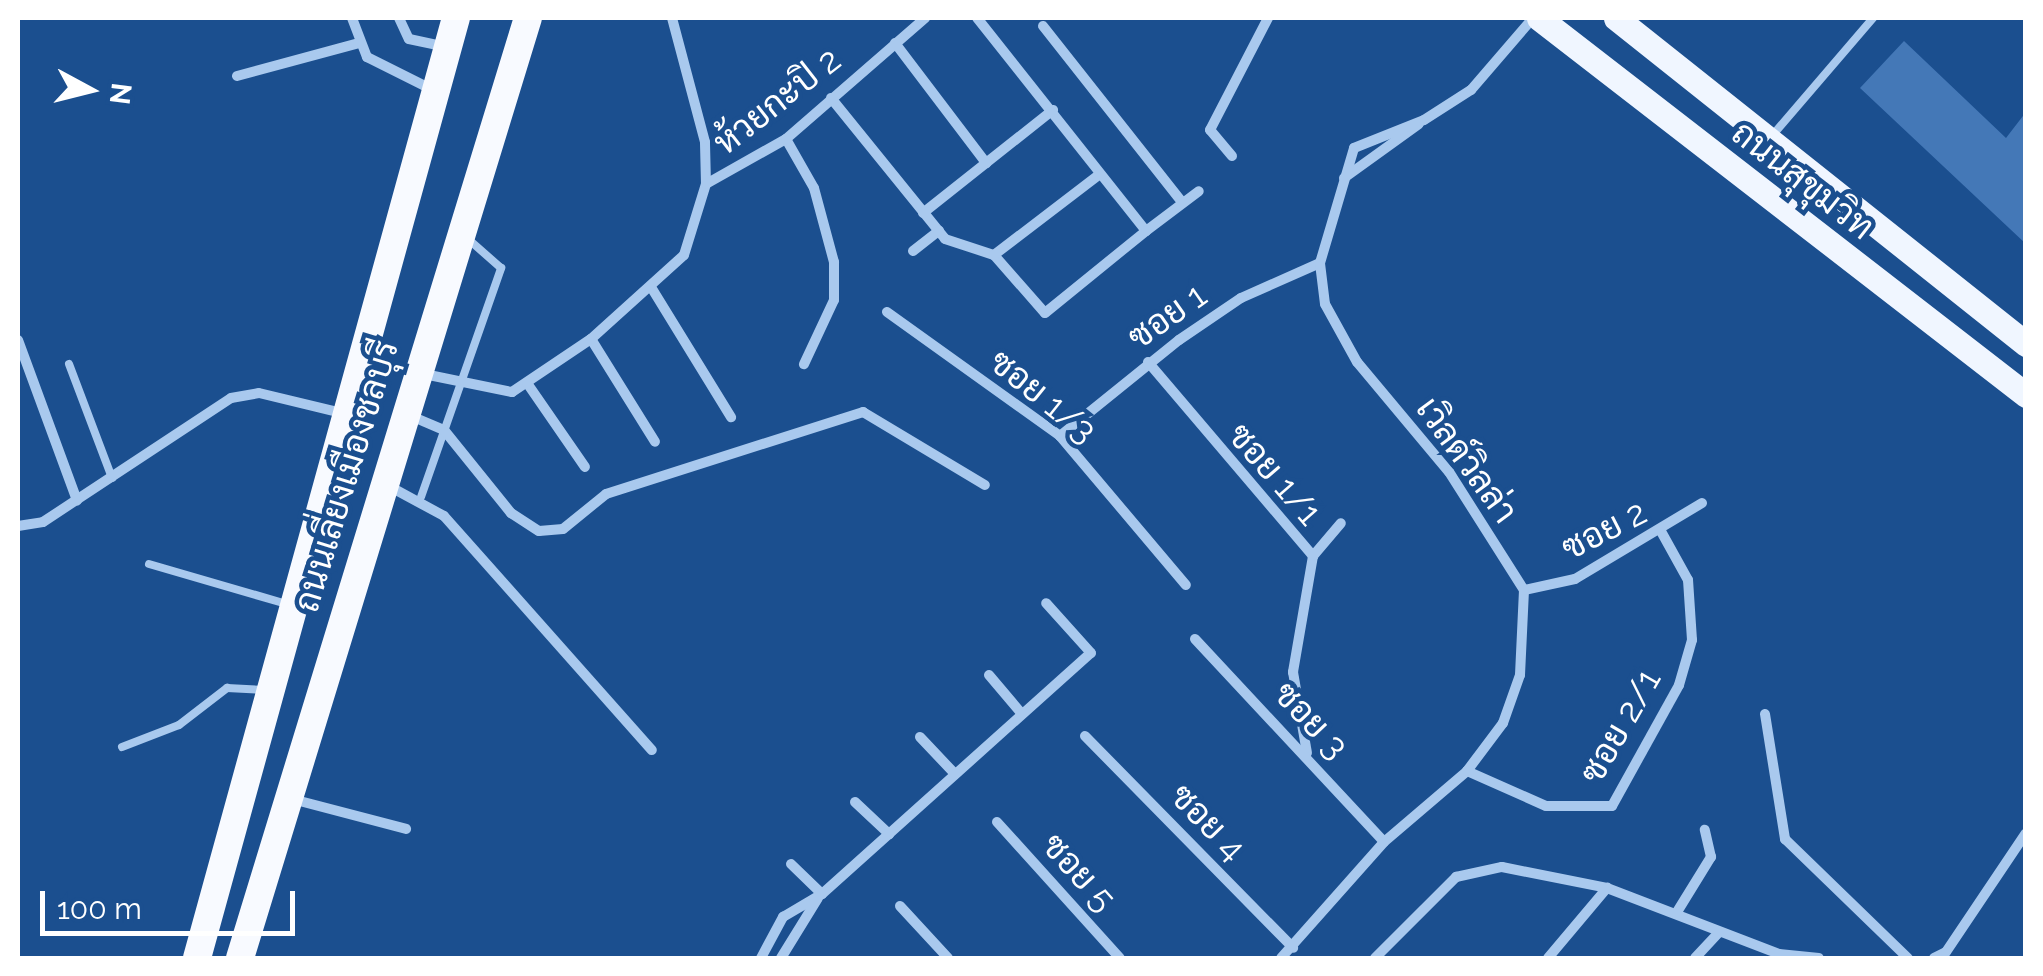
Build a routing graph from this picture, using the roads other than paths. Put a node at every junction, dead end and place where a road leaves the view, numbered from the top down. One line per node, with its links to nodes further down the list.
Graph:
1 (352, 18): 14 (street)
2 (400, 18): 15 (street)
3 (456, 18): 15 (highway, ถนนเลี่ยงเมืองชลบุรี)
4 (528, 18): 33 (highway, ถนนเลี่ยงเมืองชลบุรี)
5 (672, 18): 27 (street)
6 (925, 18): 13 (street, ห้วยกะปิ 2)
7 (977, 18): 19 (street)
8 (1268, 18): 23 (street)
9 (1536, 18): 20 (street, เวิลด์วิลล่า); 48 (main road, ถนนสุขุมวิท)
10 (1616, 18): 22 (main road, ถนนสุขุมวิท)
11 (1874, 18): 22 (lane)
12 (1044, 26): 29 (street)
13 (895, 43): 18 (street, ห้วยกะปิ 2); 24 (street)
14 (358, 44): 16 (street); 17 (street)
15 (448, 47): 17 (highway, ถนนเลี่ยงเมืองชลบุรี)
16 (237, 76)
17 (436, 92): 50 (highway, ถนนเลี่ยงเมืองชลบุรี)
18 (831, 98): 21 (street, ห้วยกะปิ 2); 30 (street)
19 (1053, 110): 24 (street); 25 (street)
20 (1424, 120): 26 (street); 26 (street, เวิลด์วิลล่า)
21 (786, 139): 27 (street, ห้วยกะปิ 2); 44 (street)
22 (1768, 140): 41 (main road, ถนนสุขุมวิท)
23 (1232, 156)
24 (986, 164): 30 (street)
25 (1100, 174): 32 (street); 35 (street)
26 (1341, 182): 36 (street, เวิลด์วิลล่า)
27 (706, 184): 37 (street)
28 (1200, 191): 29 (street)
29 (1182, 202): 32 (street)
30 (923, 213): 31 (street)
31 (939, 231): 34 (street); 35 (street)
32 (1146, 231): 35 (street)
33 (460, 232): 45 (highway, ถนนเลี่ยงเมืองชลบุรี); 47 (lane)
34 (913, 251)
35 (994, 255)
36 (1320, 263): 42 (street, ซอย 1); 68 (street, เวิลด์วิลล่า)
37 (651, 287): 39 (street); 51 (street)
38 (888, 312): 53 (street, ซอย 1/3)
39 (590, 339): 46 (street); 54 (street)
40 (18, 340): 60 (street)
41 (2026, 344)
42 (1148, 362): 53 (street, ซอย 1); 65 (street, ซอย 1/1)
43 (69, 364): 56 (lane)
44 (804, 364)
45 (418, 372): 47 (street); 49 (highway, ถนนเลี่ยงเมืองชลบุรี)
46 (527, 383): 47 (street); 55 (street)
47 (459, 386): 52 (lane)
48 (2026, 396)
49 (405, 414): 52 (street); 57 (highway, ถนนเลี่ยงเมืองชลบุรี)
50 (352, 416): 56 (street); 70 (highway, ถนนเลี่ยงเมืองชลบุรี)
51 (731, 417)
52 (444, 430): 58 (street); 59 (lane)
53 (1060, 436): 67 (street, ซอย 1/3)
54 (656, 442)
55 (585, 468)
56 (112, 478): 60 (street)
57 (384, 483): 59 (street); 83 (highway, ถนนเลี่ยงเมืองชลบุรี)
58 (985, 485)
59 (421, 497): 79 (street)
60 (77, 500): 63 (street)
61 (1702, 503): 64 (street, ซอย 2)
62 (1341, 522): 65 (street)
63 (18, 526)
64 (1662, 534): 68 (street, ซอย 2); 81 (street, ซอย 2/1)
65 (1313, 556): 80 (street, ซอย 1/1)
66 (149, 564): 70 (lane)
67 (1186, 586)
68 (1524, 590): 81 (street)
69 (1046, 604): 74 (street)
70 (299, 608): 73 (highway, ถนนเลี่ยงเมืองชลบุรี)
71 (1195, 639): 80 (street, ซอย 3)
72 (989, 676): 74 (street)
73 (274, 693): 78 (lane); 99 (highway, ถนนเลี่ยงเมืองชลบุรี)
74 (1022, 714): 82 (street)
75 (1765, 714): 110 (street)
76 (920, 736): 82 (street)
77 (1085, 736): 97 (street, ซอย 4)
78 (122, 748)
79 (652, 750)
80 (1307, 754): 90 (street, ซอย 3)
81 (1467, 772): 90 (street)
82 (955, 774): 89 (street)
83 (286, 797): 86 (street); 100 (highway, ถนนเลี่ยงเมืองชลบุรี)
84 (855, 802): 89 (street)
85 (997, 822): 104 (street, ซอย 5)
86 (406, 829)
87 (1704, 830): 95 (street)
88 (2026, 833): 111 (street)
89 (889, 834): 93 (street)
90 (1384, 842): 97 (street)
91 (791, 864): 93 (street)
92 (1607, 888): 95 (street); 106 (street); 107 (street)
93 (822, 894): 101 (street); 102 (street)
94 (900, 906): 103 (street)
95 (1676, 912): 96 (street)
96 (1718, 932): 98 (street); 108 (street)
97 (1292, 948): 105 (street)
98 (1776, 956): 109 (street)
99 (197, 958)
100 (240, 958)
101 (761, 958)
102 (782, 958)
103 (948, 958)
104 (1120, 958)
105 (1281, 958)
106 (1375, 958)
107 (1548, 958)
108 (1694, 958)
109 (1819, 958)
110 (1908, 958)
111 (1934, 958)

